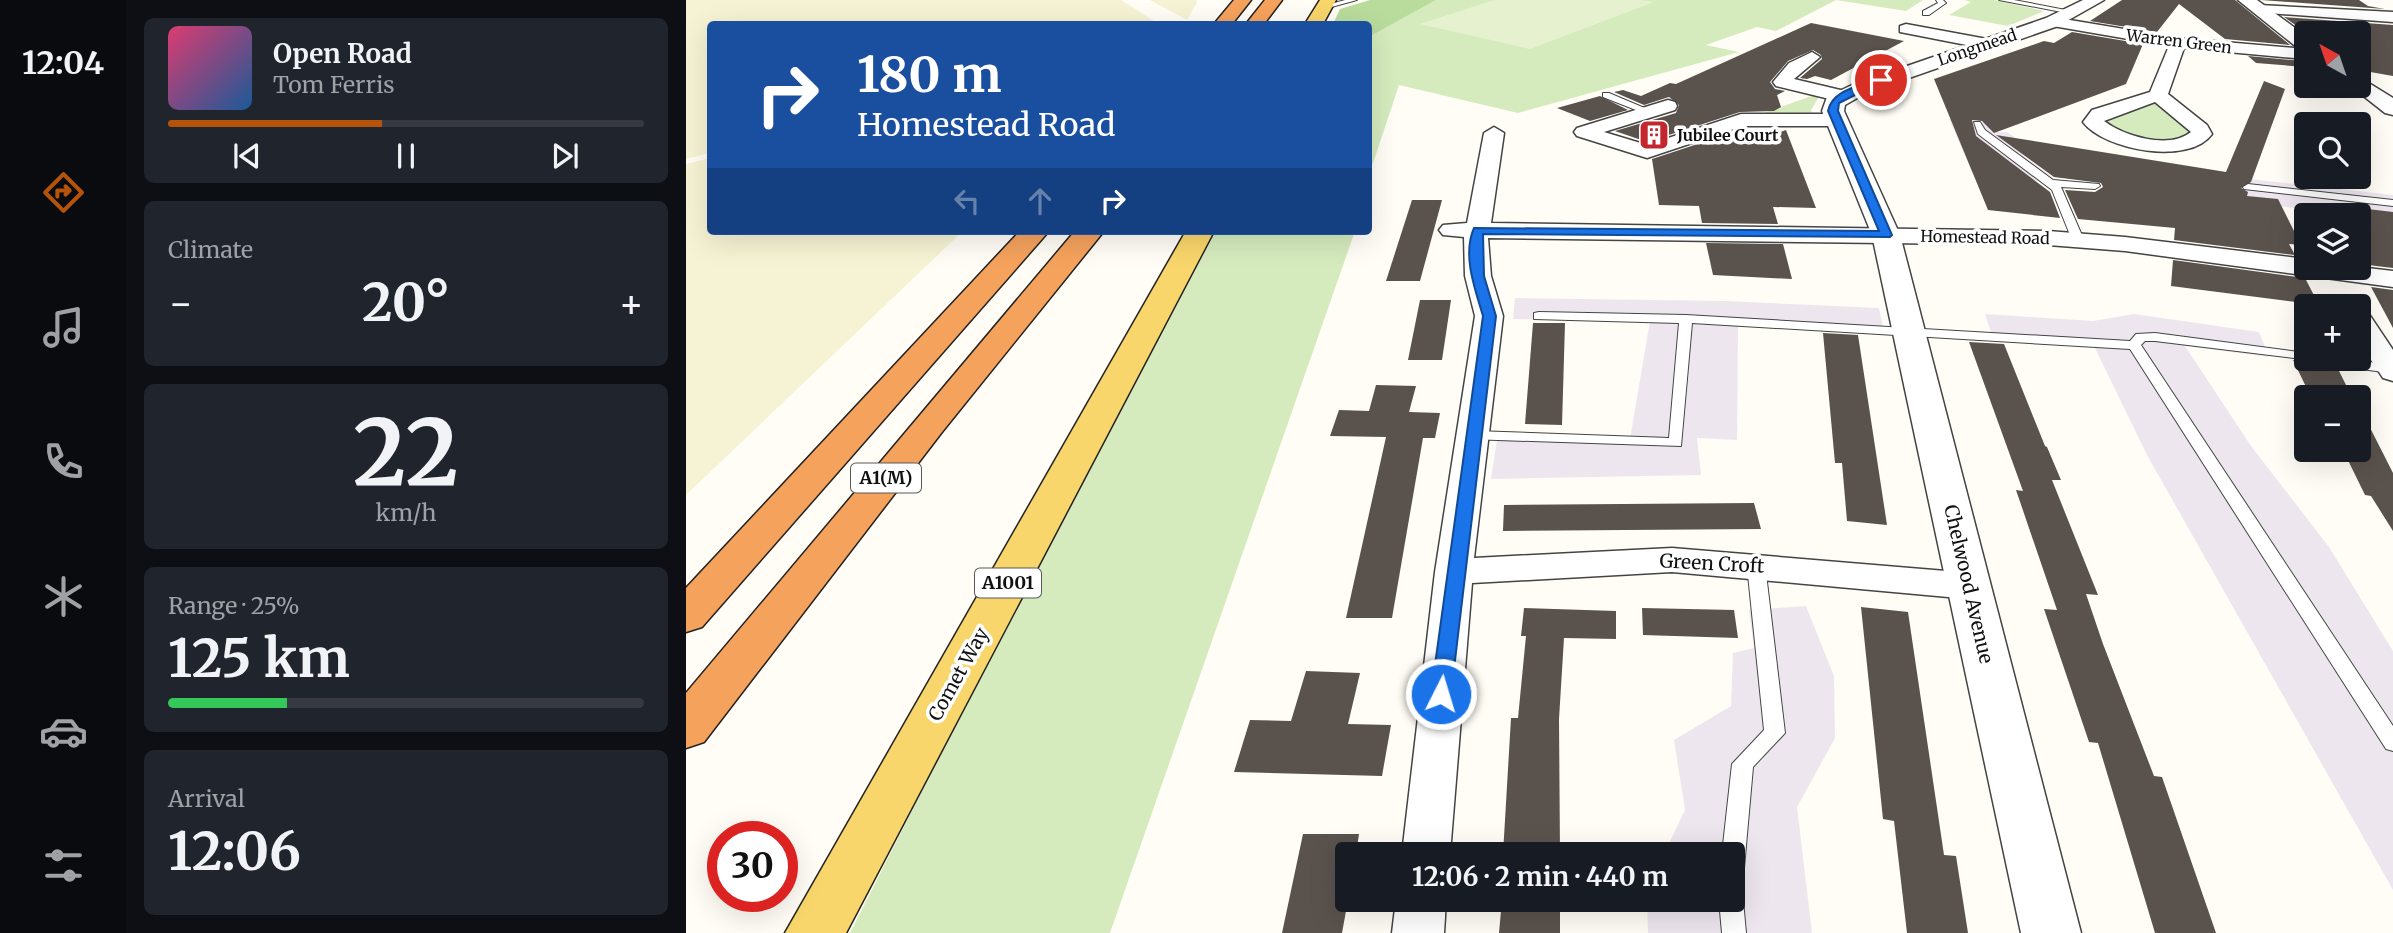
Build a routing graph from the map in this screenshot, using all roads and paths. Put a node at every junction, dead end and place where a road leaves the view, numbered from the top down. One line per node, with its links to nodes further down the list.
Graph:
1 (1243, 0): 13 (highway)
2 (1274, 0): 14 (highway)
3 (1354, 0): 8 (lane)
4 (1939, 0): 11 (lane)
5 (2002, 0): 10 (lane)
6 (2096, 0): 10 (street, Longmead)
7 (2373, 0): 12 (street)
8 (1326, 4): 15 (main road)
9 (2253, 5): 12 (street); 18 (street)
10 (2072, 12): 16 (street, Longmead)
11 (1926, 13)
12 (2391, 17)
13 (1226, 21)
14 (1257, 21)
15 (1316, 21)
16 (2052, 22): 19 (street, Warren Green); 20 (street, Longmead)
17 (1906, 29): 20 (street)
18 (2294, 36)
19 (2178, 43): 21 (street, Warren Green); 25 (street)
20 (1987, 44): 26 (street, Longmead)
21 (2294, 53)
22 (1812, 57): 26 (street)
23 (2371, 92): 27 (street)
24 (1606, 95): 28 (lane)
25 (2158, 95): 25 (street)
26 (1842, 96): 29 (street)
27 (2393, 108)
28 (1659, 109): 29 (street)
29 (1835, 120): 40 (street)
30 (1977, 124): 32 (lane)
31 (1494, 133): 36 (street)
32 (2052, 183): 33 (lane); 41 (lane)
33 (2095, 186)
34 (2248, 187): 35 (lane)
35 (2393, 204)
36 (1464, 230): 40 (street, Homestead Road); 55 (street)
37 (1031, 235): 59 (highway, A1(M))
38 (1087, 235): 60 (highway, A1(M))
39 (1198, 235): 66 (main road, Comet Way / A1001)
40 (1886, 235): 41 (street, Homestead Road); 49 (street, Chelwood Avenue)
41 (2078, 240): 42 (street, Homestead Road)
42 (2294, 266)
43 (2371, 276): 44 (street, Homestead Road)
44 (2393, 279)
45 (2325, 280): 46 (street)
46 (2339, 294)
47 (1539, 316): 48 (lane)
48 (1686, 319): 49 (lane); 55 (lane)
49 (1910, 330): 51 (lane); 58 (street, Chelwood Avenue)
50 (2371, 339): 54 (street)
51 (2134, 345): 52 (lane); 61 (lane)
52 (2294, 355)
53 (2371, 368): 54 (lane)
54 (2392, 371)
55 (1474, 436): 57 (street)
56 (1756, 565): 57 (street, Green Croft); 58 (street, Green Croft); 63 (lane)
57 (1454, 572): 62 (street)
58 (1970, 586): 69 (street, Chelwood Avenue)
59 (686, 616)
60 (686, 728)
61 (2392, 740)
62 (1427, 842)
63 (1735, 842)
64 (1420, 912): 67 (street)
65 (1732, 912): 68 (lane)
66 (815, 933)
67 (1418, 933)
68 (1734, 933)
69 (2051, 933)

